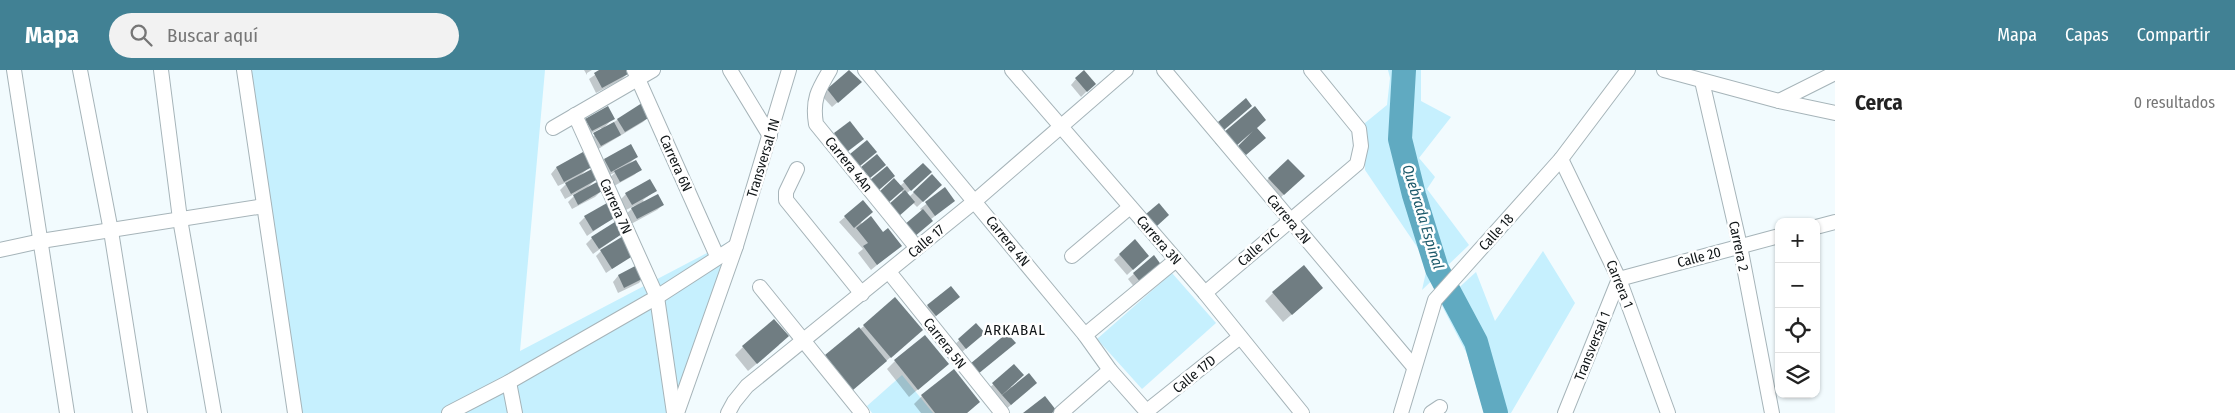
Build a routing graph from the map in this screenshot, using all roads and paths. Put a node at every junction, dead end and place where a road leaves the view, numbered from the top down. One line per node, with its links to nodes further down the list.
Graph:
1 (14, 70): 36 (street)
2 (80, 70): 34 (street)
3 (161, 70): 30 (street)
4 (244, 70): 28 (street)
5 (653, 70): 17 (street)
6 (730, 70): 24 (street)
7 (789, 70): 24 (street, Transversal 1N)
8 (830, 70): 39 (street, Carrera 4An)
9 (865, 70): 27 (street, Carrera 4N)
10 (1012, 70): 22 (street, Carrera 3N)
11 (1126, 70): 22 (street, Calle 17)
12 (1164, 70): 31 (street, Carrera 2N)
13 (1311, 70): 31 (street, Calle 17C)
14 (1628, 70): 25 (street, Calle 18)
15 (1664, 70): 18 (street)
16 (1835, 73): 19 (street)
17 (636, 74): 21 (street); 41 (street, Carrera 6N)
18 (1702, 80): 19 (street); 38 (street, Carrera 2)
19 (1779, 101): 20 (street)
20 (1835, 113)
21 (575, 115): 23 (street); 49 (street, Carrera 7N)
22 (1060, 127): 27 (street, Calle 17); 29 (street, Carrera 3N)
23 (553, 128)
24 (770, 136): 37 (street, Transversal 1N)
25 (1561, 159): 45 (street, Carrera 1); 53 (street, Calle 18)
26 (797, 169): 48 (street)
27 (975, 200): 39 (street, Calle 17); 50 (street, Carrera 4N)
28 (264, 206): 30 (street); 61 (street)
29 (1130, 207): 42 (street); 43 (street, Carrera 3N)
30 (180, 219): 34 (street); 60 (street)
31 (1290, 220): 47 (street, Calle 17C); 53 (street, Carrera 2N)
32 (1835, 222): 33 (street)
33 (1820, 226)
34 (111, 231): 36 (street); 59 (street)
35 (1775, 237): 38 (street, Calle 20)
36 (41, 241): 40 (street); 58 (street)
37 (736, 246): 41 (street); 64 (street, Transversal 1N)
38 (1740, 246): 45 (street, Calle 20); 72 (street, Carrera 2)
39 (917, 248): 44 (street, Calle 17)
40 (0, 250)
41 (717, 256): 49 (street)
42 (1072, 256)
43 (1176, 260): 47 (street, Carrera 3N); 50 (street)
44 (889, 272): 48 (street, Calle 17); 56 (street, Carrera 5N)
45 (1619, 279): 70 (street, Transversal 1); 71 (street, Carrera 1)
46 (760, 287): 52 (street)
47 (1205, 293): 51 (street, Carrera 3N)
48 (862, 294): 52 (street, Calle 17)
49 (657, 297): 55 (street); 64 (street, Carrera 7N)
50 (1085, 335): 54 (street, Carrera 4N)
51 (1240, 337): 57 (street, Calle 17D); 68 (street, Carrera 3N)
52 (803, 342): 65 (street, Calle 17); 66 (street)
53 (1414, 367): 69 (street, Calle 18)
54 (1110, 370): 57 (street, Carrera 4N); 67 (street)
55 (509, 382): 62 (street); 63 (street)
56 (994, 410)
57 (1148, 412)
58 (67, 413)
59 (140, 413)
60 (214, 413)
61 (295, 413)
62 (449, 413)
63 (515, 413)
64 (676, 413)
65 (728, 413)
66 (862, 413)
67 (1061, 413)
68 (1302, 413)
69 (1401, 413)
70 (1565, 413)
71 (1668, 413)
72 (1772, 413)

